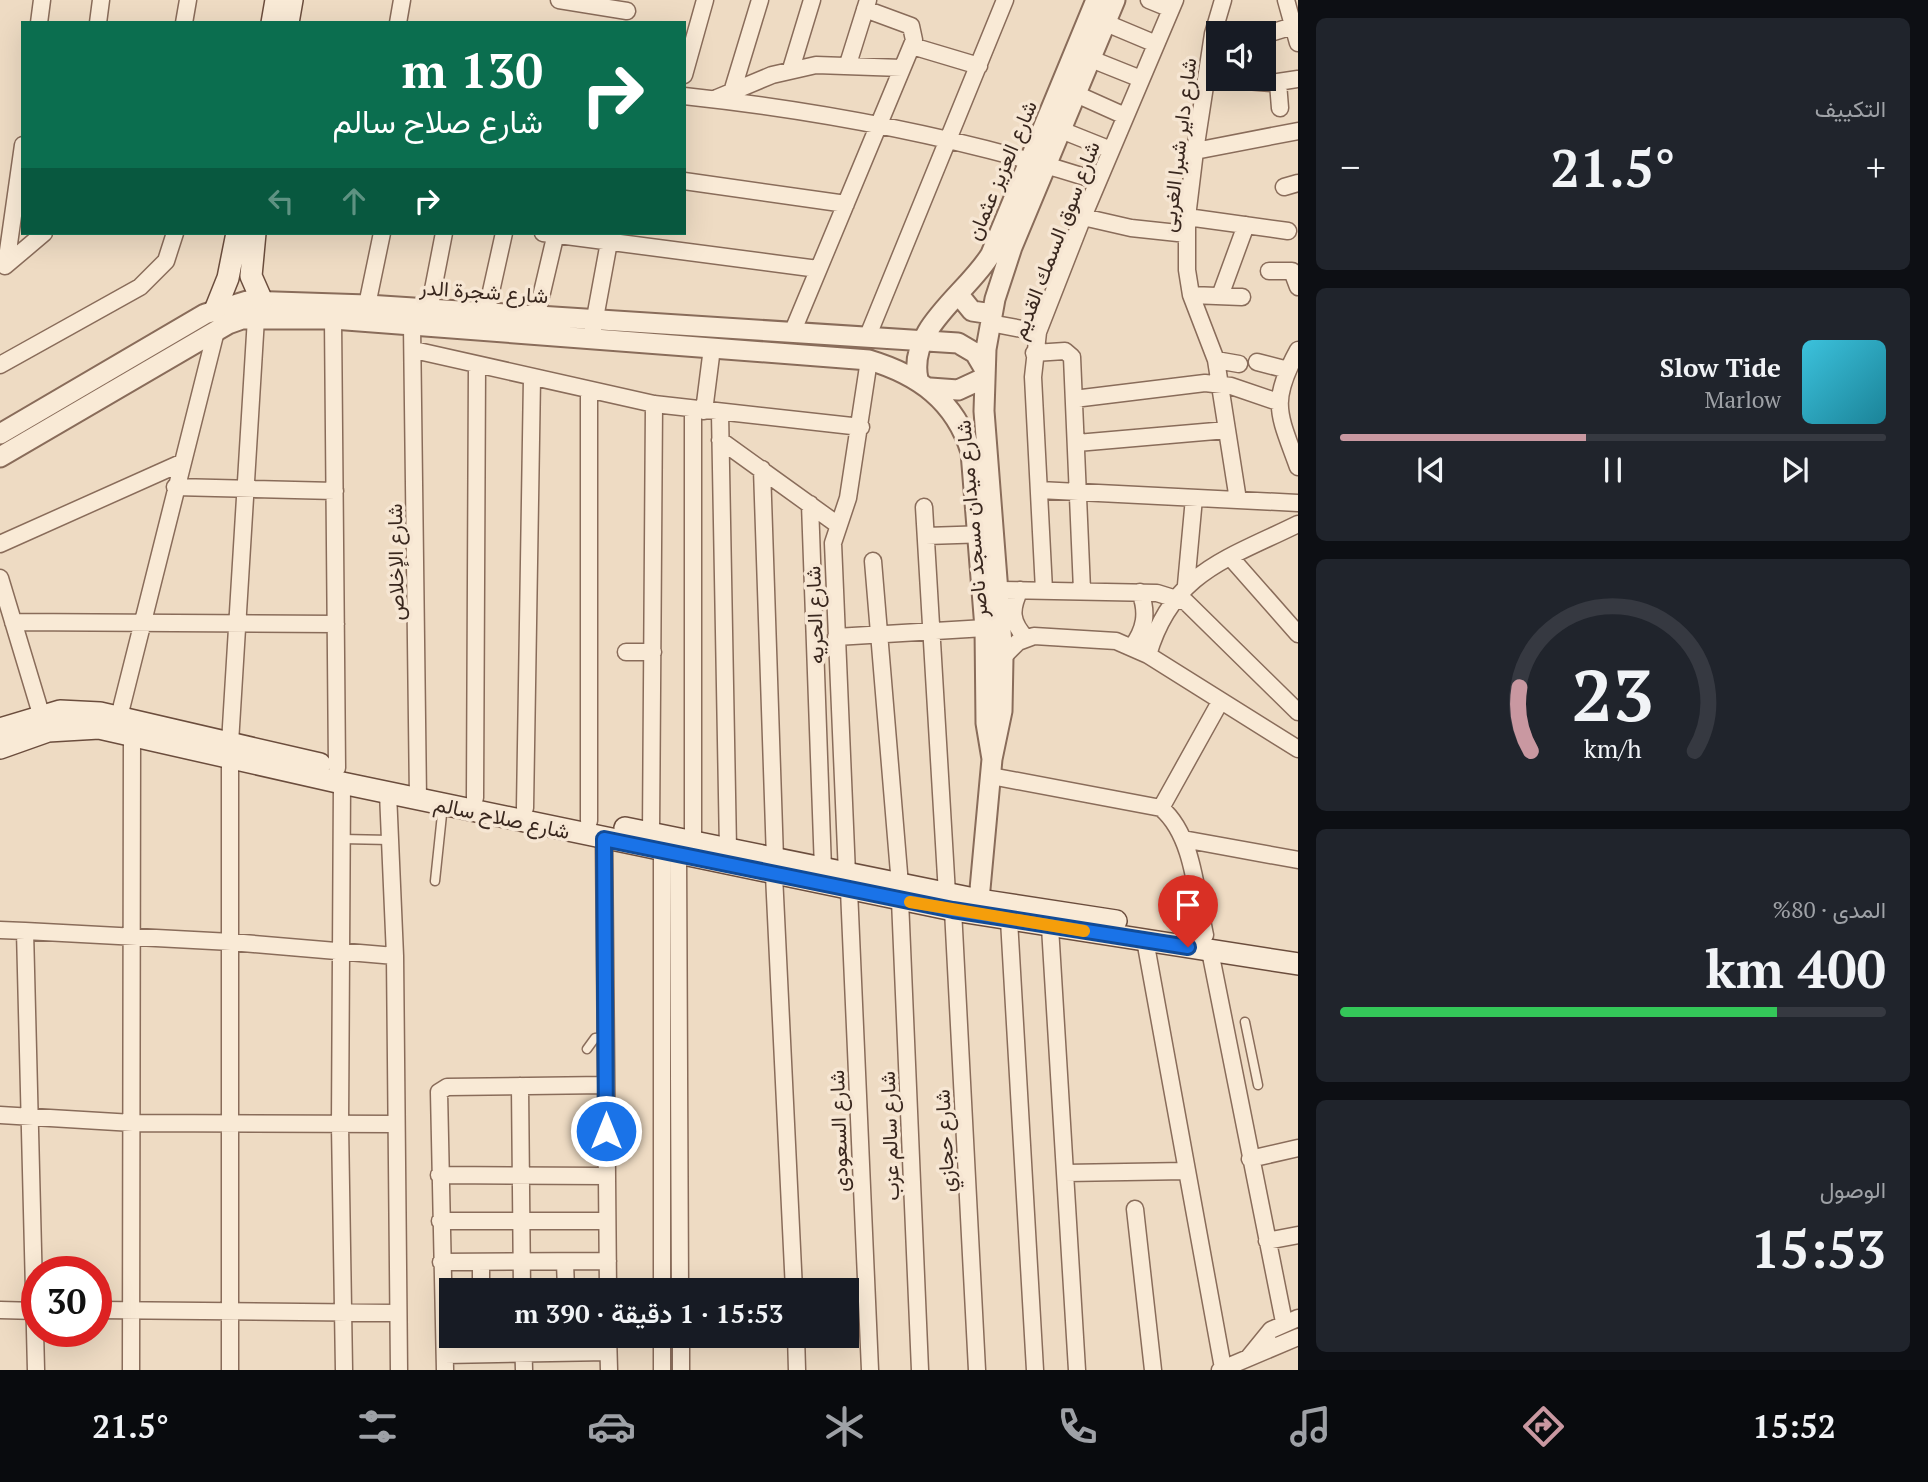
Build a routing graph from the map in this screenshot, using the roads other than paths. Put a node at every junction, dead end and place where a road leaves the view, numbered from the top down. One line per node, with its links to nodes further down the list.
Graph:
1 (42, 0): 20 (street)
2 (101, 0): 21 (street)
3 (188, 0): 22 (street)
4 (275, 0): 23 (main road)
5 (292, 0): 24 (main road)
6 (402, 0): 25 (street)
7 (559, 0): 19 (street)
8 (705, 0): 36 (street)
9 (760, 0): 43 (street)
10 (812, 0): 38 (street)
11 (1005, 0): 35 (street)
12 (1096, 0): 56 (street, شارع العزيز عثمان)
13 (1115, 0): 27 (street, شارع العزيز عثمان)
14 (1149, 0): 18 (street)
15 (1223, 0): 26 (street, شارع داير شبرا الغربى)
16 (1286, 0): 28 (street)
17 (866, 5): 32 (street); 34 (street)
18 (1173, 5): 31 (street, شارع سوق السمك القديم)
19 (627, 11)
20 (39, 21)
21 (98, 21)
22 (184, 21)
23 (272, 21)
24 (288, 21)
25 (398, 21)
26 (1219, 21)
27 (1106, 23): 31 (street); 33 (street, شارع العزيز عثمان)
28 (1293, 26): 29 (street); 30 (street)
29 (1276, 31)
30 (1298, 43)
31 (1156, 44): 39 (street, شارع سوق السمك القديم)
32 (912, 46): 35 (street); 37 (street)
33 (1091, 59): 39 (street); 44 (street, شارع العزيز عثمان)
34 (848, 64): 37 (street); 38 (street)
35 (979, 66): 52 (street)
36 (686, 68)
37 (902, 68): 49 (street)
38 (791, 69): 43 (street)
39 (1141, 79): 48 (street, شارع سوق السمك القديم)
40 (1298, 79): 41 (street)
41 (1278, 83): 47 (street)
42 (1212, 91): 54 (street, شارع داير شبرا الغربى)
43 (732, 92): 46 (street)
44 (1076, 94): 48 (street); 50 (street, شارع العزيز عثمان)
45 (686, 96): 46 (street)
46 (715, 99): 49 (street)
47 (1280, 107)
48 (1125, 116): 53 (street, شارع سوق السمك القديم)
49 (878, 126): 52 (street); 59 (street)
50 (1061, 130): 53 (street); 56 (street, شارع العزيز عثمان)
51 (1298, 131): 54 (street)
52 (949, 139): 56 (street); 95 (street)
53 (1111, 150): 58 (street, شارع سوق السمك القديم)
54 (1195, 151): 62 (street, شارع داير شبرا الغربى)
55 (21, 157): 73 (street)
56 (1038, 162): 58 (street); 76 (street, شارع العزيز عثمان); 78 (street, شارع العزيز عثمان)
57 (686, 181): 59 (street)
58 (1098, 181): 60 (street, شارع سوق السمك القديم)
59 (846, 204): 74 (street)
60 (1083, 217): 62 (street); 94 (street, شارع سوق السمك القديم)
61 (1246, 225): 62 (street); 63 (street); 80 (street)
62 (1187, 226): 79 (street, شارع داير شبرا الغربى)
63 (1288, 231)
64 (42, 235): 73 (street)
65 (174, 235): 105 (street)
66 (382, 235): 82 (street)
67 (444, 235): 85 (street)
68 (504, 235): 86 (street)
69 (552, 235): 87 (street)
70 (565, 235): 72 (street)
71 (245, 240): 83 (main road); 84 (main road)
72 (609, 242): 74 (street); 91 (street)
73 (3, 267)
74 (818, 269): 93 (street)
75 (1269, 271): 77 (street)
76 (1002, 276): 89 (street, شارع ميدان مسجد ناصر)
77 (1298, 287)
78 (959, 295): 89 (street); 96 (street, شارع العزيز عثمان)
79 (1191, 295): 80 (street); 102 (street, شارع داير شبرا الغربى)
80 (1220, 296): 81 (street)
81 (1242, 297)
82 (367, 305): 84 (street, شارع شجرة الدر); 85 (street, شارع شجرة الدر)
83 (216, 308): 84 (street, شارع شجرة الدر); 119 (street, شارع شجرة الدر)
84 (259, 310): 88 (street, شارع شجرة الدر); 92 (street, شارع شجرة الدر); 127 (street)
85 (429, 310): 86 (street, شارع شجرة الدر)
86 (486, 314): 87 (street, شارع شجرة الدر)
87 (536, 318): 91 (street, شارع شجرة الدر)
88 (333, 319): 90 (street, شارع شجرة الدر); 129 (street)
89 (991, 319): 94 (street); 108 (street, شارع ميدان مسجد ناصر)
90 (412, 325): 91 (street, شارع شجرة الدر); 98 (street, شارع الإخلاص)
91 (593, 330): 93 (street, شارع شجرة الدر); 97 (street, شارع شجرة الدر)
92 (216, 331): 122 (street, شارع شجرة الدر); 123 (street)
93 (792, 332): 95 (street, شارع شجرة الدر)
94 (1038, 332): 100 (street, شارع سوق السمك القديم)
95 (867, 338): 96 (street, شارع شجرة الدر)
96 (923, 341): 108 (street, شارع شجرة الدر); 111 (street)
97 (712, 348): 101 (street, شارع شجرة الدر); 116 (street)
98 (414, 350): 106 (street); 176 (street, شارع الإخلاص)
99 (1298, 350): 107 (street)
100 (1034, 353): 113 (street); 128 (street, شارع سوق السمك القديم)
101 (869, 360): 111 (street, شارع شجرة الدر); 117 (street, شارع الحريه)
102 (1216, 360): 104 (street); 110 (street, شارع داير شبرا الغربى)
103 (1256, 362): 107 (street)
104 (1239, 364)
105 (0, 365)
106 (477, 365): 109 (street); 178 (street)
107 (1287, 370): 114 (street)
108 (985, 374): 111 (street); 138 (street, شارع ميدان مسجد ناصر)
109 (532, 378): 112 (street); 180 (street)
110 (1220, 383): 113 (street); 114 (street); 118 (street, شارع داير شبرا الغربى)
111 (924, 384): 138 (street, شارع ميدان مسجد ناصر)
112 (589, 391): 115 (street); 182 (street)
113 (1074, 399): 121 (street)
114 (1278, 402): 124 (street)
115 (654, 404): 116 (street); 162 (street)
116 (706, 411): 117 (street); 120 (street); 187 (street)
117 (861, 427): 136 (street, شارع الحريه)
118 (1227, 430): 121 (street); 132 (street, شارع داير شبرا الغربى)
119 (0, 434)
120 (720, 440): 125 (street); 188 (street)
121 (1077, 443): 130 (street)
122 (0, 457)
123 (181, 463): 126 (street); 140 (street)
124 (1298, 467)
125 (762, 470): 134 (street); 190 (street)
126 (175, 487): 127 (street); 151 (street)
127 (244, 489): 129 (street); 152 (street)
128 (1039, 490): 130 (street); 146 (street, شارع سوق السمك القديم)
129 (335, 492): 153 (street)
130 (1079, 492): 131 (street); 147 (street)
131 (1194, 498): 132 (street); 148 (street)
132 (1238, 500): 133 (street)
133 (1298, 503)
134 (810, 504): 136 (street); 191 (street)
135 (924, 507): 139 (street, شارع حجازي)
136 (838, 524): 158 (street, شارع الحريه)
137 (1294, 532): 141 (street)
138 (986, 534): 139 (street); 144 (street, شارع ميدان مسجد ناصر); 154 (street, شارع ميدان مسجد ناصر)
139 (926, 536): 155 (street, شارع حجازي)
140 (0, 544)
141 (1231, 558): 148 (street); 157 (street)
142 (873, 561): 156 (street, شارع سالم عزب)
143 (0, 578): 150 (street)
144 (999, 590): 145 (street); 164 (street, شارع ميدان مسجد ناصر)
145 (1020, 590): 146 (street); 159 (street)
146 (1044, 590): 147 (street)
147 (1082, 590): 149 (street)
148 (1180, 591): 149 (street); 163 (street); 166 (street)
149 (1140, 592): 160 (street)
150 (13, 622): 151 (street); 167 (street)
151 (142, 623): 152 (street); 168 (street)
152 (237, 623): 153 (street); 173 (street)
153 (336, 624): 175 (street)
154 (985, 628): 155 (street); 174 (street, شارع ميدان مسجد ناصر)
155 (932, 631): 156 (street); 196 (street, شارع حجازي)
156 (878, 634): 158 (street); 194 (street, شارع سالم عزب)
157 (1298, 635)
158 (836, 637): 193 (street, شارع الحريه)
159 (1026, 638): 160 (street); 164 (street)
160 (1132, 647): 163 (street)
161 (626, 652): 162 (street)
162 (653, 652): 187 (street)
163 (1148, 655): 165 (street)
164 (1003, 657): 174 (street, شارع ميدان مسجد ناصر)
165 (1220, 702): 172 (street); 181 (street)
166 (1298, 712)
167 (41, 714): 168 (main road, شارع صلاح سالم); 169 (main road, شارع صلاح سالم)
168 (119, 717): 173 (main road, شارع صلاح سالم)
169 (0, 729)
170 (132, 736): 171 (main road, شارع صلاح سالم); 173 (main road, شارع صلاح سالم); 201 (street)
171 (0, 748)
172 (1298, 749)
173 (230, 751): 175 (main road, شارع صلاح سالم); 203 (street)
174 (992, 768): 181 (street); 195 (street, شارع ميدان مسجد ناصر)
175 (340, 776): 176 (main road, شارع صلاح سالم); 177 (main road, شارع صلاح سالم); 183 (street)
176 (418, 792): 177 (main road, شارع صلاح سالم); 178 (main road, شارع صلاح سالم); 179 (main road, شارع صلاح سالم)
177 (388, 793): 186 (street)
178 (475, 798): 180 (main road, شارع صلاح سالم)
179 (443, 804): 184 (main road, شارع صلاح سالم); 192 (lane)
180 (525, 808): 182 (main road, شارع صلاح سالم)
181 (1161, 808): 185 (street)
182 (589, 821): 187 (main road, شارع صلاح سالم)
183 (342, 839): 186 (lane); 206 (street)
184 (604, 839): 187 (main road, شارع صلاح سالم); 210 (street)
185 (1183, 839): 189 (street); 204 (street)
186 (390, 840): 207 (street)
187 (671, 845): 188 (main road, شارع صلاح سالم); 190 (main road, شارع صلاح سالم); 246 (street); 247 (street)
188 (728, 849): 190 (main road, شارع صلاح سالم)
189 (1298, 860)
190 (775, 867): 191 (main road, شارع صلاح سالم); 193 (main road, شارع صلاح سالم); 248 (street)
191 (823, 869): 193 (main road, شارع صلاح سالم)
192 (435, 881)
193 (848, 882): 194 (main road, شارع صلاح سالم); 281 (street, شارع السعودى)
194 (900, 892): 196 (main road, شارع صلاح سالم); 282 (street, شارع سالم عزب)
195 (979, 900): 196 (main road, شارع صلاح سالم); 204 (main road, شارع صلاح سالم)
196 (950, 902): 197 (main road, شارع صلاح سالم); 283 (street, شارع حجازي)
197 (1009, 920): 198 (main road, شارع صلاح سالم); 284 (street)
198 (1050, 927): 202 (main road, شارع صلاح سالم); 226 (street)
199 (0, 930): 200 (street)
200 (25, 931): 201 (street); 218 (street)
201 (133, 938): 203 (street); 219 (street)
202 (1145, 940): 204 (main road, شارع صلاح سالم); 225 (street)
203 (231, 942): 206 (street); 220 (street)
204 (1207, 943): 205 (main road, شارع صلاح سالم); 208 (main road, شارع صلاح سالم); 212 (street)
205 (1298, 950)
206 (342, 952): 207 (street); 221 (street)
207 (395, 956): 222 (street)
208 (1298, 964)
209 (1245, 1022): 211 (lane)
210 (606, 1037): 213 (lane); 216 (street)
211 (1248, 1037): 212 (lane); 214 (lane)
212 (1228, 1043): 224 (street)
213 (587, 1049)
214 (1258, 1085)
215 (520, 1086): 216 (street); 227 (street); 228 (street)
216 (606, 1086): 229 (street)
217 (0, 1115): 218 (street)
218 (30, 1116): 219 (street); 236 (street)
219 (133, 1123): 220 (street); 249 (street)
220 (230, 1124): 221 (street); 253 (street)
221 (340, 1125): 222 (street); 254 (street)
222 (396, 1125): 255 (street)
223 (1298, 1148): 224 (street)
224 (1250, 1159): 235 (street)
225 (1186, 1171): 226 (street); 271 (street)
226 (1065, 1173): 285 (street)
227 (439, 1175): 228 (street); 231 (street)
228 (521, 1176): 229 (street); 232 (street)
229 (607, 1176): 233 (street)
230 (1135, 1209): 286 (street)
231 (440, 1221): 232 (street); 238 (street)
232 (522, 1221): 233 (street); 240 (street)
233 (607, 1221): 237 (street)
234 (1298, 1235): 235 (street)
235 (1267, 1241): 256 (street)
236 (34, 1256)
237 (608, 1261): 241 (street); 245 (street)
238 (441, 1262): 239 (street); 270 (street)
239 (481, 1262): 240 (street); 242 (street)
240 (522, 1262): 241 (street); 243 (street)
241 (565, 1262): 244 (street)
242 (481, 1278)
243 (522, 1278)
244 (566, 1278)
245 (608, 1278)
246 (662, 1278)
247 (680, 1278)
248 (792, 1278)
249 (132, 1309): 251 (street); 253 (street); 273 (street)
250 (0, 1310): 252 (street)
251 (112, 1310)
252 (21, 1311)
253 (230, 1313): 254 (street); 274 (street)
254 (344, 1313): 255 (street); 275 (street)
255 (397, 1313): 276 (street)
256 (1291, 1320): 268 (street)
257 (1298, 1337): 268 (street)
258 (36, 1347): 272 (street)
259 (482, 1348): 267 (street)
260 (569, 1348): 266 (street)
261 (591, 1348): 266 (street)
262 (608, 1348): 277 (street)
263 (662, 1348): 278 (street)
264 (681, 1348): 279 (street)
265 (796, 1348): 280 (street)
266 (569, 1353): 269 (street)
267 (482, 1354): 269 (street); 270 (street)
268 (1249, 1357): 271 (street)
269 (524, 1362)
270 (445, 1363)
271 (1221, 1369)
272 (36, 1370)
273 (131, 1370)
274 (230, 1370)
275 (344, 1370)
276 (399, 1370)
277 (609, 1370)
278 (662, 1370)
279 (681, 1370)
280 (797, 1370)
281 (870, 1370)
282 (920, 1370)
283 (977, 1370)
284 (1035, 1370)
285 (1077, 1370)
286 (1153, 1370)

